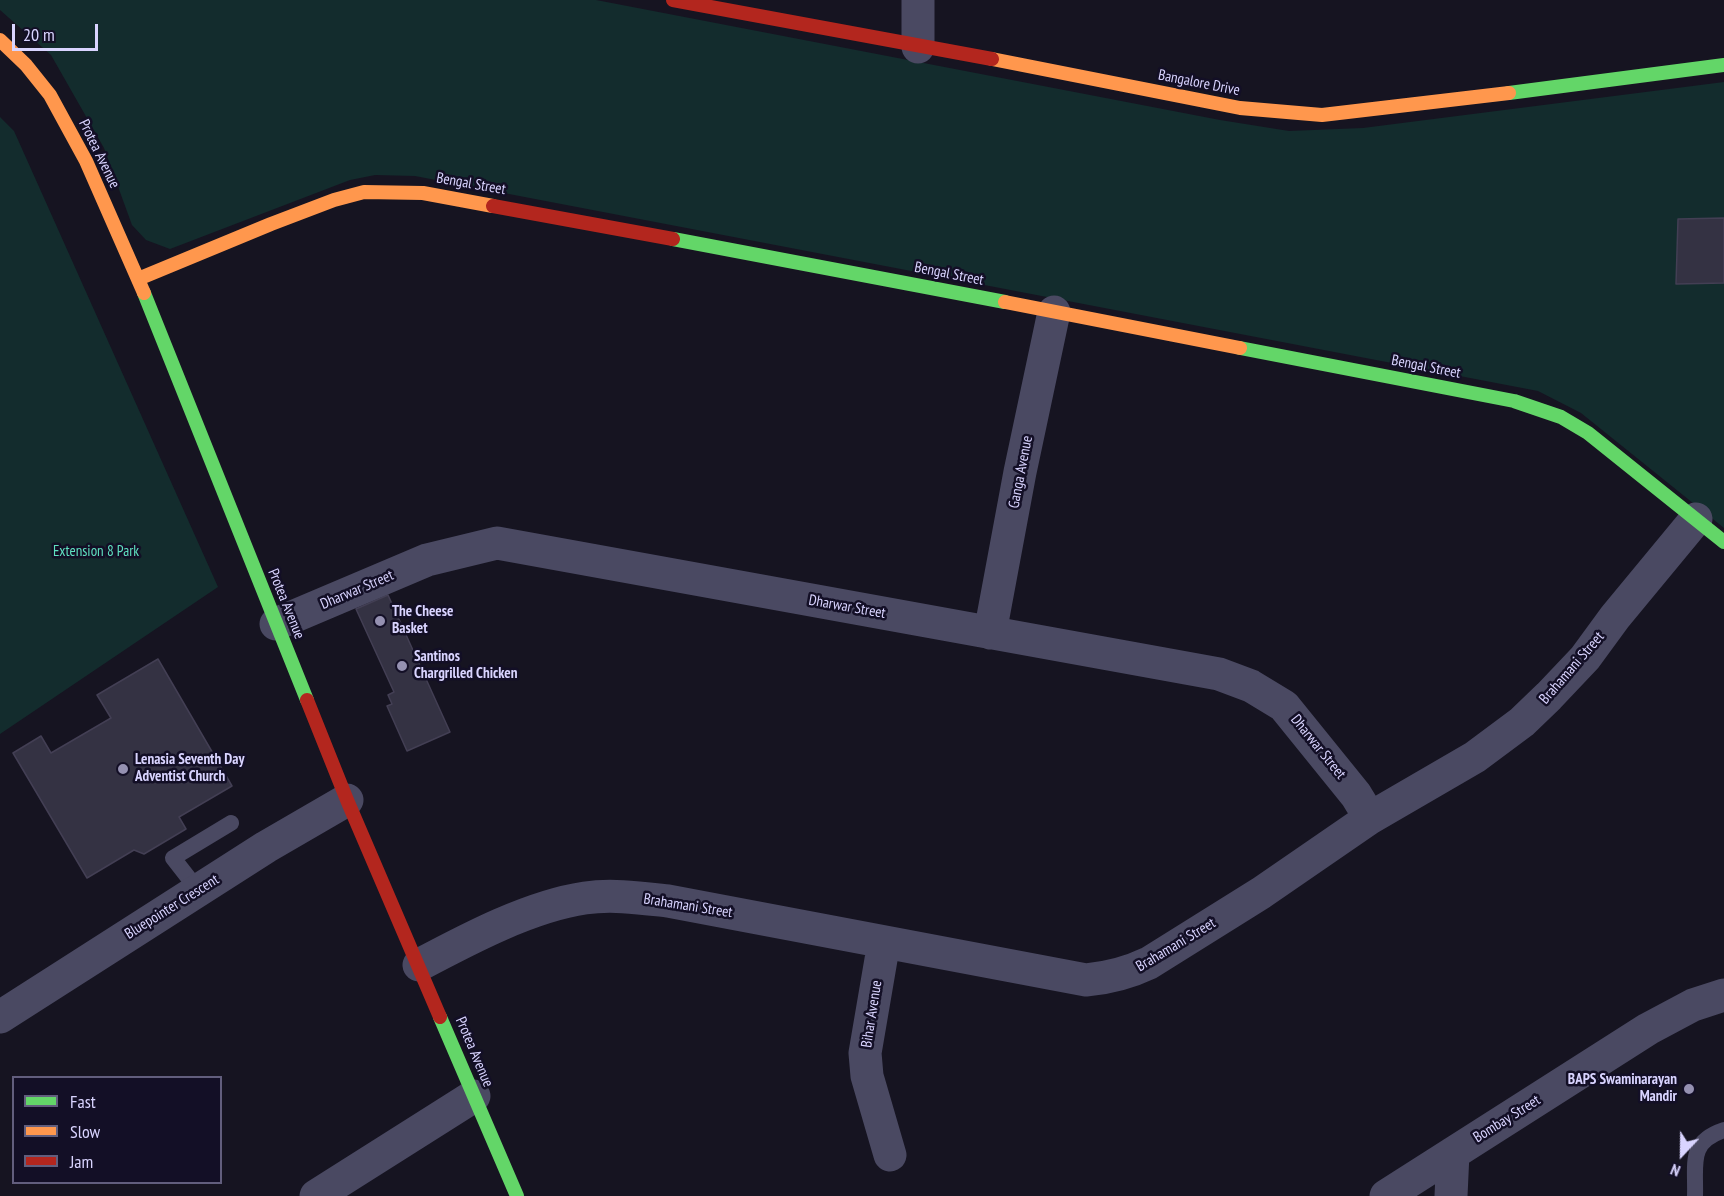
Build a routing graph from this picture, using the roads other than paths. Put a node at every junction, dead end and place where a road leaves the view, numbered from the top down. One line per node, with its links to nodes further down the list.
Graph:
1 (674, 0): 4 (street, Bangalore Drive)
2 (918, 0): 4 (street)
3 (0, 40): 6 (street, Protea Avenue)
4 (918, 47): 5 (street, Bangalore Drive)
5 (1724, 65)
6 (138, 279): 7 (street, Bengal Street); 10 (street, Protea Avenue)
7 (1054, 312): 8 (street, Bengal Street); 11 (street, Ganga Avenue)
8 (1696, 519): 9 (street, Bengal Street); 13 (street, Brahamani Street)
9 (1724, 542)
10 (276, 624): 11 (street, Dharwar Street); 12 (street, Protea Avenue)
11 (990, 633): 13 (street, Dharwar Street)
12 (347, 800): 15 (street, Bluepointer Crescent); 17 (street, Protea Avenue)
13 (1370, 818): 16 (street, Brahamani Street)
14 (231, 823): 15 (lane)
15 (198, 890): 19 (street, Bluepointer Crescent)
16 (884, 942): 17 (street, Brahamani Street); 23 (street, Bihar Avenue)
17 (419, 965): 20 (street, Protea Avenue)
18 (1724, 995): 22 (street, Bombay Street)
19 (0, 1017)
20 (474, 1096): 24 (street); 25 (street, Protea Avenue)
21 (1724, 1130): 28 (lane)
22 (1453, 1153): 26 (street, Bombay Street); 27 (street)
23 (890, 1155)
24 (316, 1196)
25 (517, 1196)
26 (1386, 1196)
27 (1451, 1196)
28 (1695, 1196)

